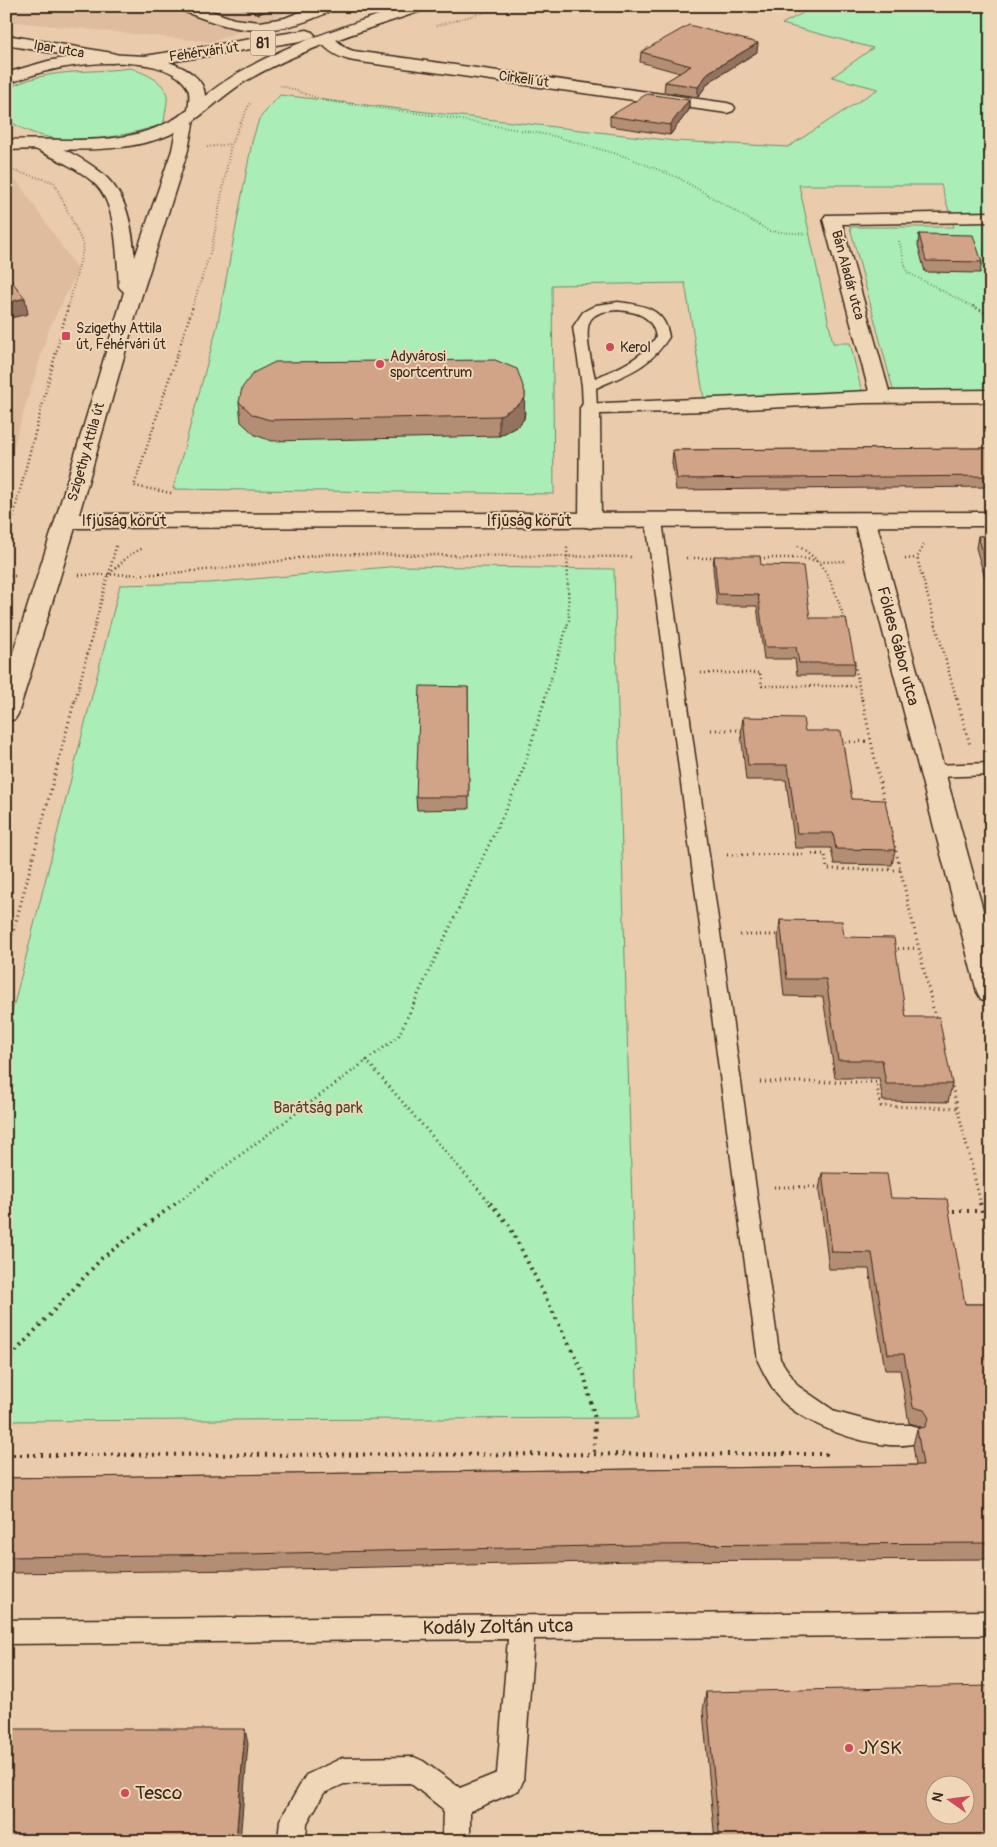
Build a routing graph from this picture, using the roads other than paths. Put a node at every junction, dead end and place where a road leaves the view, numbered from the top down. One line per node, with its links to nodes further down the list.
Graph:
1 (183, 6): 2 (street)
2 (328, 6)
3 (422, 6): 4 (street, Fehérvári út / 81)
4 (382, 19): 5 (street, Fehérvári út / 81); 8 (street, Fehérvári út / 81)
5 (326, 39): 10 (street, Cirkeli út); 11 (street, Fehérvári út / 81)
6 (6, 40): 7 (street, Ipar utca)
7 (112, 58): 8 (street, Fehérvári út / 81); 9 (street, Fehérvári út / 81)
8 (143, 60): 11 (street, Fehérvári út / 81)
9 (6, 79)
10 (727, 108)
11 (191, 114): 13 (street, Fehérvári út / 81); 16 (street, Szigethy Attila út)
12 (6, 135): 13 (street, Fehérvári út / 81)
13 (35, 144): 14 (street, Fehérvári út / 81); 16 (street, Szigethy Attila út)
14 (6, 145)
15 (991, 217): 19 (street, Bán Aladár utca)
16 (129, 304): 22 (street, Szigethy Attila út)
17 (589, 386): 17 (lane); 20 (lane)
18 (991, 396): 19 (street)
19 (881, 397): 20 (street)
20 (590, 408): 23 (street)
21 (991, 519): 25 (street, Ifjúság körút)
22 (66, 521): 23 (street, Ifjúság körút); 26 (street, Szigethy Attila út)
23 (590, 521): 24 (street, Ifjúság körút)
24 (654, 521): 25 (street, Ifjúság körút); 30 (lane)
25 (866, 521): 28 (street, Földes Gábor utca)
26 (6, 714)
27 (984, 770): 28 (lane)
28 (932, 771): 29 (street, Földes Gábor utca)
29 (991, 992)
30 (912, 1435)
31 (991, 1623): 32 (lane, Kodály Zoltán utca)
32 (522, 1626): 33 (lane, Kodály Zoltán utca); 34 (lane)
33 (6, 1632)
34 (457, 1803): 35 (lane); 36 (lane)
35 (292, 1841)
36 (456, 1841)

